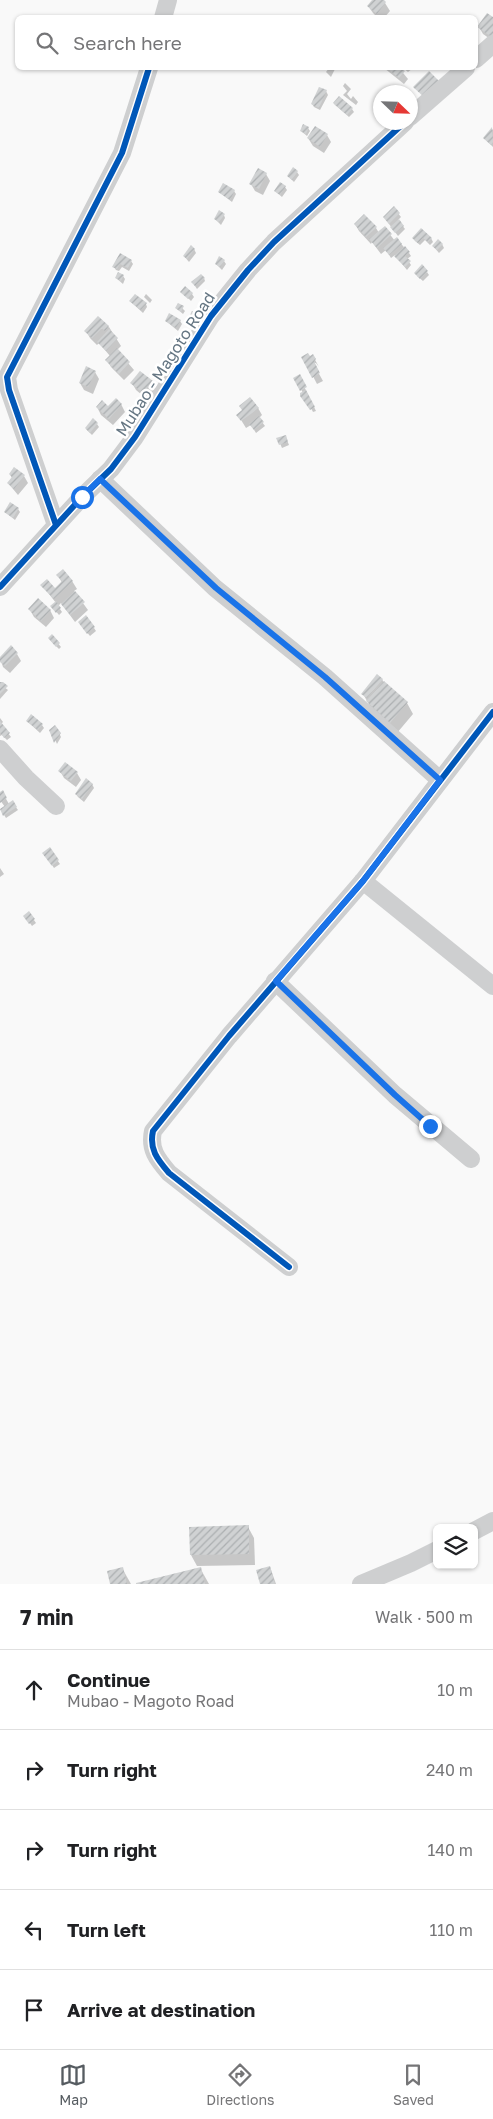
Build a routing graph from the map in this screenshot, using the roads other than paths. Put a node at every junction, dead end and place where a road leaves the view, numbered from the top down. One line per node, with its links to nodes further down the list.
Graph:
1 (168, 0): 2 (street)
2 (164, 15)
3 (493, 44): 4 (street)
4 (478, 57)
5 (148, 70): 10 (street)
6 (464, 70): 7 (street)
7 (418, 110)
8 (396, 130): 9 (street, Mubao - Magoto Road)
9 (100, 479): 10 (street, Mubao - Magoto Road); 14 (street)
10 (56, 524): 11 (street, Mubao - Magoto Road)
11 (0, 587)
12 (493, 712): 14 (street)
13 (0, 748): 15 (street)
14 (440, 780): 16 (street)
15 (56, 806)
16 (363, 881): 17 (street); 18 (street)
17 (276, 981): 19 (street); 20 (street)
18 (493, 986)
19 (470, 1159)
20 (289, 1267)
21 (493, 1521): 22 (street)
22 (478, 1529)
23 (433, 1552): 24 (street)
24 (361, 1584)

